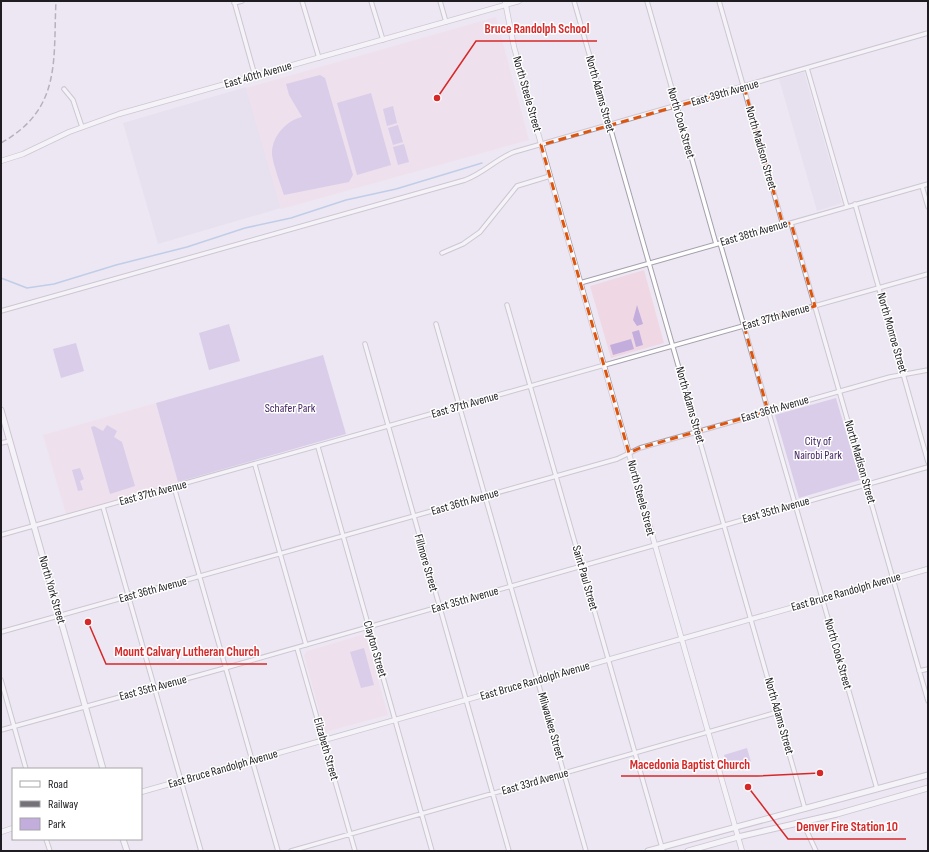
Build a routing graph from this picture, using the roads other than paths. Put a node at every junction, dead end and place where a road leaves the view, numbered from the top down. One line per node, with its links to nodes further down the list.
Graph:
1 (242, 1): 9 (street)
2 (302, 1): 14 (street)
3 (371, 1): 13 (street)
4 (440, 1): 11 (street)
5 (519, 1): 10 (street, East 40th Avenue)
6 (574, 1): 20 (street, North Adams Street)
7 (646, 1): 19 (street, North Cook Street)
8 (719, 1): 17 (street, North Madison Street)
9 (234, 2): 16 (street)
10 (505, 3): 11 (street, East 40th Avenue); 22 (street, North Steele Street)
11 (446, 22): 13 (street, East 40th Avenue)
12 (928, 34): 15 (street, East 39th Avenue)
13 (383, 40): 14 (street, East 40th Avenue)
14 (319, 58): 16 (street, East 40th Avenue)
15 (807, 68): 17 (street, East 39th Avenue); 28 (street)
16 (255, 76): 21 (street, East 40th Avenue)
17 (744, 87): 19 (street, East 39th Avenue); 31 (street, North Madison Street)
18 (64, 89): 21 (street)
19 (677, 106): 20 (street, East 39th Avenue); 33 (street, North Cook Street)
20 (609, 125): 22 (street, East 39th Avenue); 35 (street, North Adams Street)
21 (82, 127): 23 (street, East 40th Avenue)
22 (541, 145): 24 (street, North Steele Street); 41 (street, East 39th Avenue)
23 (1, 161)
24 (550, 176): 34 (street); 37 (street, North Steele Street)
25 (928, 184): 26 (street, East 38th Avenue)
26 (922, 186): 27 (street, East 38th Avenue); 29 (street)
27 (855, 204): 28 (street, East 38th Avenue); 38 (street, North Monroe Street)
28 (848, 207): 30 (street, East 38th Avenue)
29 (928, 208)
30 (792, 222): 31 (street, East 38th Avenue); 40 (street, North Madison Street)
31 (783, 225): 32 (street, East 38th Avenue)
32 (720, 243): 33 (street, East 38th Avenue); 43 (street, North Cook Street)
33 (716, 244): 35 (street, East 38th Avenue)
34 (442, 253)
35 (649, 264): 37 (street, East 38th Avenue); 45 (street, North Adams Street)
36 (928, 274): 38 (street, East 37th Avenue)
37 (580, 283): 46 (street, North Steele Street)
38 (879, 288): 40 (street, East 37th Avenue); 48 (street, North Monroe Street)
39 (507, 305): 49 (street, Saint Paul Street)
40 (815, 306): 43 (street, East 37th Avenue); 50 (street, North Madison Street)
41 (1, 311)
42 (436, 324): 51 (street, Milwaukee Street)
43 (744, 326): 45 (street, East 37th Avenue); 53 (street, North Cook Street)
44 (365, 344): 54 (street, Fillmore Street)
45 (673, 346): 46 (street, East 37th Avenue); 55 (street, North Adams Street)
46 (604, 365): 49 (street, East 37th Avenue); 59 (street, North Steele Street)
47 (928, 370): 48 (street, East 36th Avenue)
48 (903, 375): 50 (street, East 36th Avenue); 60 (street, North Monroe Street)
49 (530, 386): 51 (street, East 37th Avenue); 63 (street, Saint Paul Street)
50 (839, 391): 53 (street, East 36th Avenue); 64 (street, North Madison Street)
51 (459, 406): 54 (street, East 37th Avenue); 66 (street, Milwaukee Street)
52 (1, 410): 56 (main road, North York Street)
53 (768, 411): 55 (street, East 36th Avenue); 67 (street, North Cook Street)
54 (387, 427): 58 (street, East 37th Avenue); 69 (street, Fillmore Street)
55 (697, 432): 59 (street, East 36th Avenue); 70 (street, North Adams Street)
56 (10, 441): 57 (street); 71 (main road, North York Street)
57 (1, 443)
58 (318, 447): 61 (street, East 37th Avenue); 73 (street, Clayton Street)
59 (629, 454): 63 (street, East 36th Avenue); 74 (street, North Steele Street)
60 (928, 462)
61 (255, 464): 65 (street, East 37th Avenue); 75 (street)
62 (928, 467): 64 (street, East 35th Avenue)
63 (556, 476): 66 (street, East 36th Avenue); 76 (street, Saint Paul Street)
64 (866, 484): 67 (street, East 35th Avenue); 79 (street, North Madison Street)
65 (174, 487): 68 (street, East 37th Avenue); 78 (street)
66 (485, 496): 69 (street, East 36th Avenue); 80 (street, Milwaukee Street)
67 (795, 504): 70 (street, East 35th Avenue); 82 (street, North Cook Street)
68 (103, 507): 71 (street, East 37th Avenue); 81 (street)
69 (413, 517): 73 (street, East 36th Avenue); 83 (street, Fillmore Street)
70 (724, 524): 74 (street, East 35th Avenue); 85 (street, North Adams Street)
71 (34, 526): 72 (street, East 37th Avenue); 84 (main road, North York Street)
72 (1, 535)
73 (343, 536): 75 (street, East 36th Avenue); 86 (street, Clayton Street)
74 (655, 546): 76 (street, East 35th Avenue); 88 (street, North Steele Street)
75 (280, 554): 78 (street, East 36th Avenue); 89 (street)
76 (582, 567): 80 (street, East 35th Avenue); 91 (street, Saint Paul Street)
77 (928, 569): 79 (street, East Bruce Randolph Avenue)
78 (200, 578): 81 (street, East 36th Avenue); 92 (street)
79 (893, 579): 82 (street, East Bruce Randolph Avenue); 94 (street, North Madison Street)
80 (511, 587): 83 (street, East 35th Avenue); 96 (street, Milwaukee Street)
81 (129, 597): 84 (street, East 36th Avenue); 97 (street)
82 (822, 599): 85 (street, East Bruce Randolph Avenue); 114 (street, North Cook Street)
83 (439, 608): 86 (street, East 35th Avenue); 98 (street, Fillmore Street)
84 (60, 615): 87 (street, East 36th Avenue); 100 (main road, North York Street)
85 (751, 619): 88 (street, East Bruce Randolph Avenue); 101 (street, North Adams Street)
86 (369, 628): 89 (street, East 35th Avenue); 102 (street, Clayton Street)
87 (1, 632)
88 (681, 639): 91 (street, East Bruce Randolph Avenue); 105 (street, North Steele Street)
89 (306, 646): 90 (street, East 35th Avenue)
90 (297, 648): 92 (street, East 35th Avenue); 106 (street, Elizabeth Street)
91 (608, 660): 96 (street, East Bruce Randolph Avenue); 107 (street, Saint Paul Street)
92 (226, 668): 97 (street, East 35th Avenue); 108 (street)
93 (928, 669): 94 (street)
94 (919, 672): 99 (street, North Madison Street)
95 (1, 680): 103 (street)
96 (538, 680): 98 (street, East Bruce Randolph Avenue); 111 (street, Milwaukee Street)
97 (154, 687): 100 (street, East 35th Avenue); 113 (street)
98 (466, 700): 102 (street, East Bruce Randolph Avenue); 117 (street, Fillmore Street)
99 (928, 701)
100 (85, 706): 103 (street, East 35th Avenue); 110 (main road, North York Street)
101 (778, 712): 105 (street, East 33rd Avenue); 118 (street, North Adams Street)
102 (395, 720): 106 (street, East Bruce Randolph Avenue); 119 (street, Clayton Street)
103 (14, 726): 104 (street, East 35th Avenue); 109 (street)
104 (1, 730)
105 (708, 732): 107 (street, East 33rd Avenue); 121 (street, North Steele Street)
106 (324, 741): 108 (street, East Bruce Randolph Avenue); 124 (street, Elizabeth Street)
107 (635, 753): 111 (street, East 33rd Avenue); 128 (street, Saint Paul Street)
108 (252, 761): 113 (street, East Bruce Randolph Avenue); 132 (street)
109 (26, 768)
110 (103, 768)
111 (564, 773): 117 (street, East 33rd Avenue); 137 (street, Milwaukee Street)
112 (928, 775): 114 (main road)
113 (181, 781): 116 (street, East Bruce Randolph Avenue); 131 (street)
114 (877, 788): 118 (main road)
115 (928, 788): 120 (main road)
116 (142, 792)
117 (493, 794): 119 (street, East 33rd Avenue); 136 (street, Fillmore Street)
118 (805, 809): 121 (main road)
119 (422, 814): 124 (street, East 33rd Avenue); 135 (street, Clayton Street)
120 (805, 825): 125 (main road); 141 (street)
121 (735, 827): 125 (street, North Steele Street); 128 (main road)
122 (12, 828): 123 (street)
123 (1, 832)
124 (350, 834): 133 (street, East 33rd Avenue); 134 (street, Elizabeth Street)
125 (738, 837): 139 (main road); 140 (street, North Steele Street)
126 (46, 840): 129 (street)
127 (123, 840): 130 (main road)
128 (663, 849): 138 (main road)
129 (50, 851)
130 (127, 851)
131 (201, 851)
132 (278, 851)
133 (291, 851)
134 (355, 851)
135 (432, 851)
136 (509, 851)
137 (586, 851)
138 (648, 851)
139 (688, 851)
140 (742, 851)
141 (816, 851)

